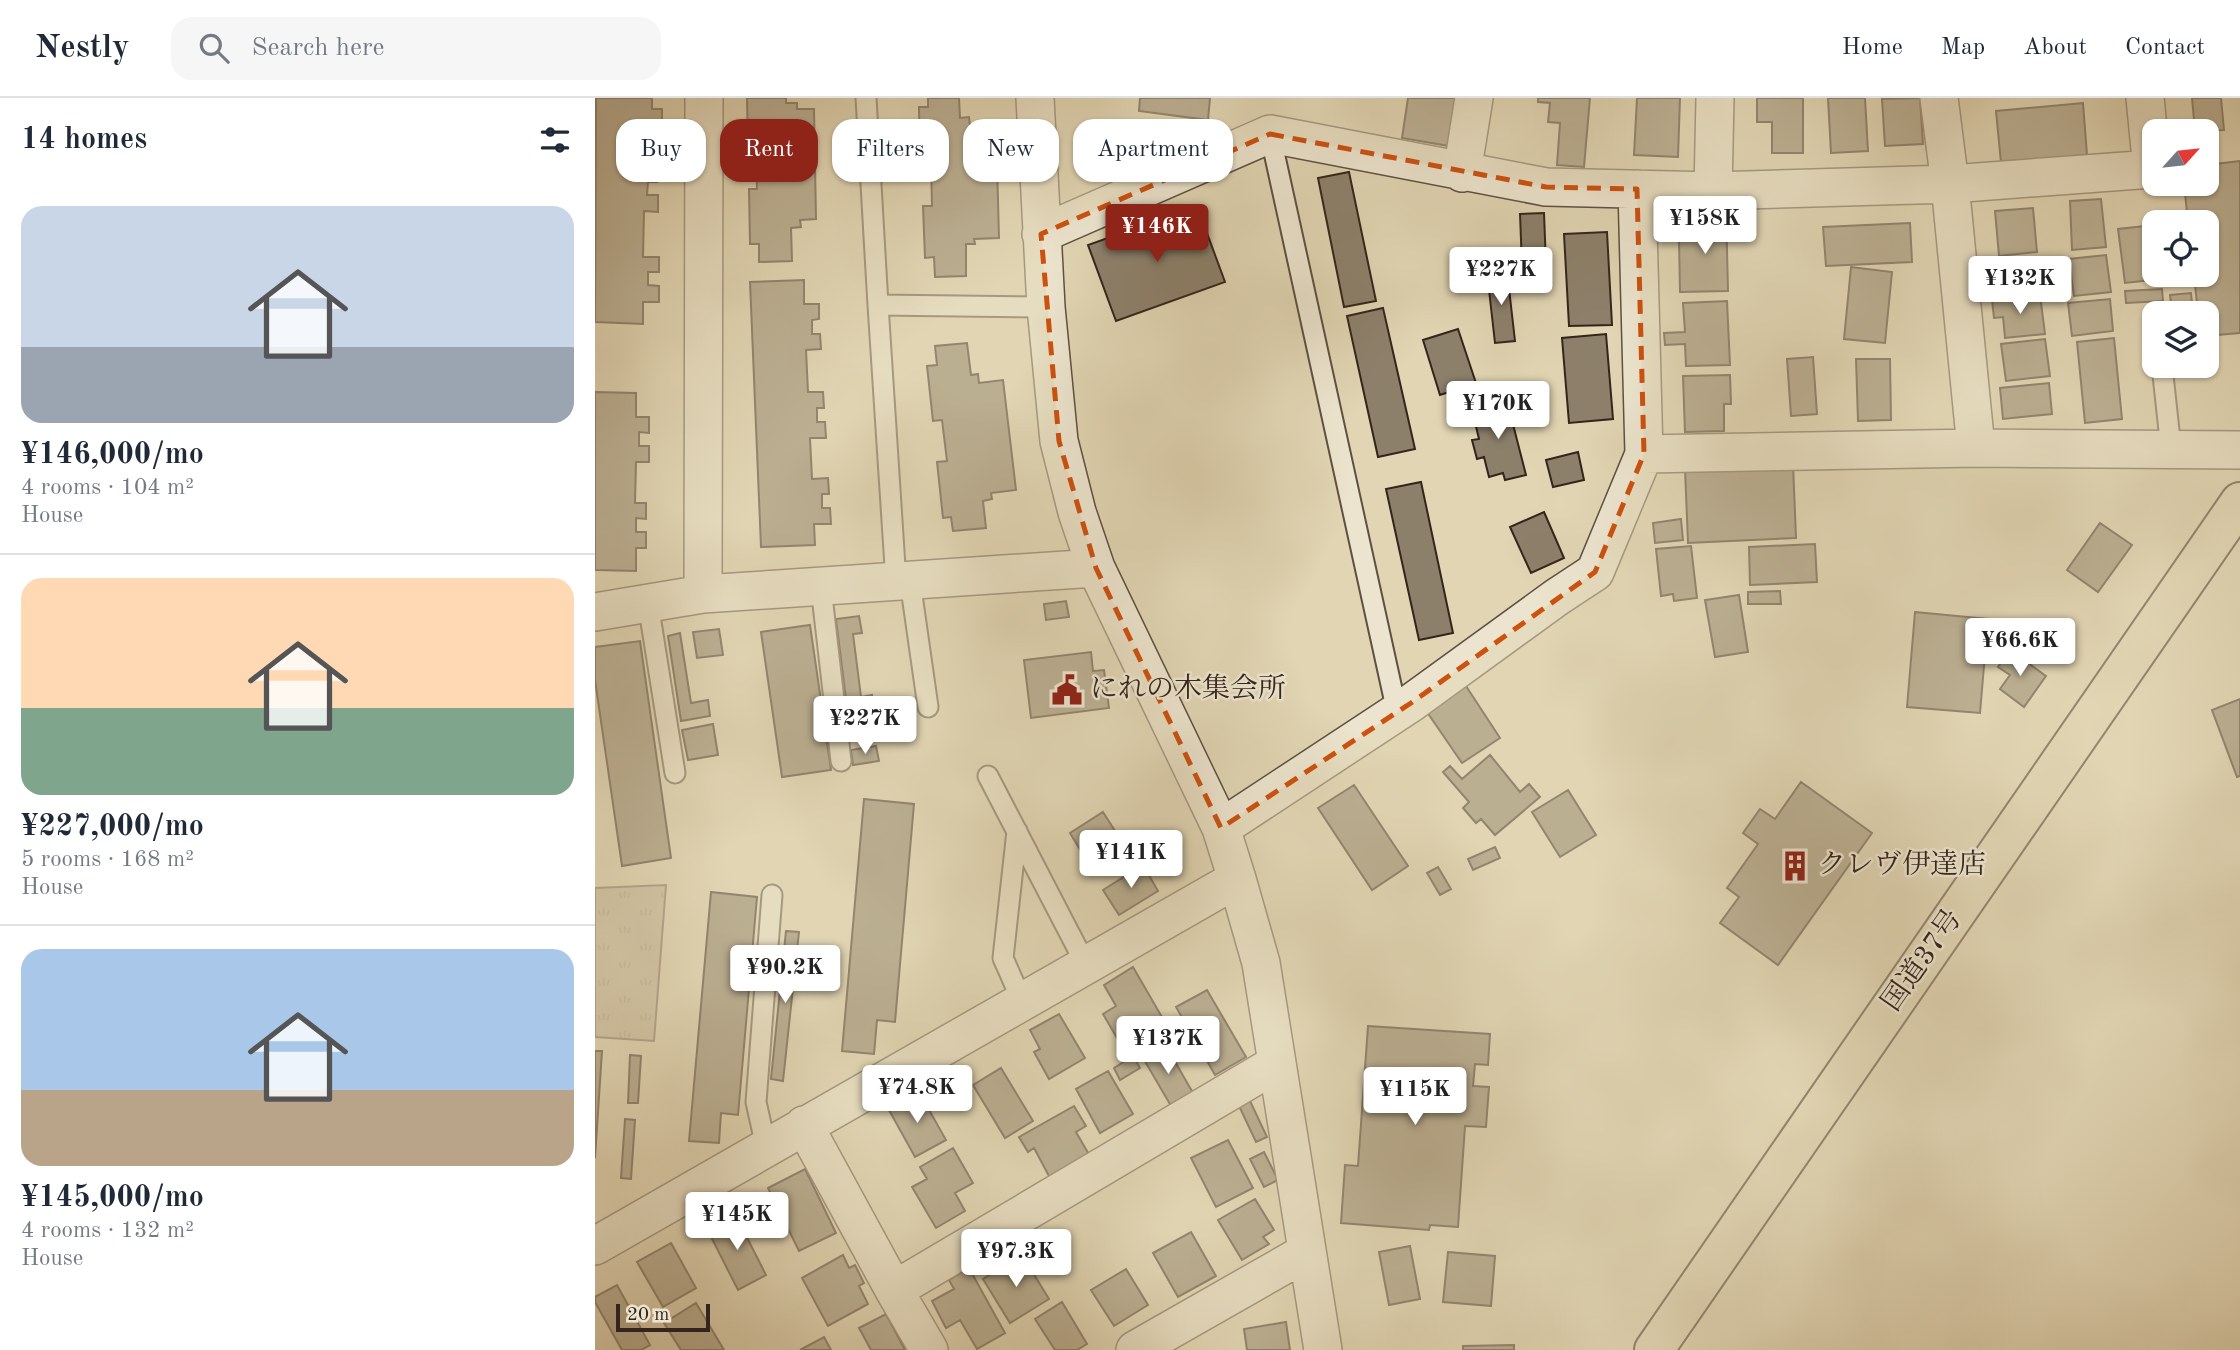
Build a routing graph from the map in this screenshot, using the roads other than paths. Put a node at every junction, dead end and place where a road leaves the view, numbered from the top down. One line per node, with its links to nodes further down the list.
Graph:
1 (704, 98): 25 (street)
2 (866, 98): 14 (lane)
3 (1035, 98): 13 (street)
4 (1474, 98): 9 (street)
5 (1715, 98): 12 (street)
6 (1939, 98): 10 (street)
7 (2145, 98): 10 (street)
8 (1270, 134): 9 (street); 13 (street); 29 (lane)
9 (1462, 173): 11 (street)
10 (1950, 184): 12 (street); 17 (street)
11 (1637, 189): 12 (street); 20 (street)
12 (1713, 191)
13 (1041, 234): 15 (street)
14 (878, 305): 15 (lane); 23 (lane)
15 (1046, 307): 22 (street)
16 (2163, 378): 18 (lane)
17 (1976, 448): 18 (street); 20 (street)
18 (2171, 449): 19 (street)
19 (2240, 450)
20 (1644, 454): 29 (street)
21 (2240, 502): 48 (highway, 国道37号)
22 (1096, 568): 23 (street); 33 (street)
23 (903, 581): 24 (street); 28 (lane)
24 (821, 587): 25 (street); 30 (lane)
25 (703, 594): 26 (street)
26 (648, 603): 27 (street); 31 (lane)
27 (595, 612)
28 (928, 707)
29 (1397, 712): 33 (street)
30 (841, 761)
31 (675, 773)
32 (988, 776): 34 (lane)
33 (1221, 828): 35 (street)
34 (1017, 831): 37 (lane); 38 (lane)
35 (1237, 879): 37 (street); 39 (street)
36 (772, 895): 41 (lane)
37 (1086, 965): 38 (street)
38 (1022, 1001): 40 (street)
39 (1276, 1064): 43 (street); 44 (street)
40 (804, 1125): 41 (street); 44 (street)
41 (766, 1147): 42 (street)
42 (595, 1246)
43 (1307, 1252): 46 (street); 47 (street)
44 (894, 1290): 45 (street)
45 (929, 1350)
46 (1135, 1350)
47 (1323, 1350)
48 (1654, 1350)

